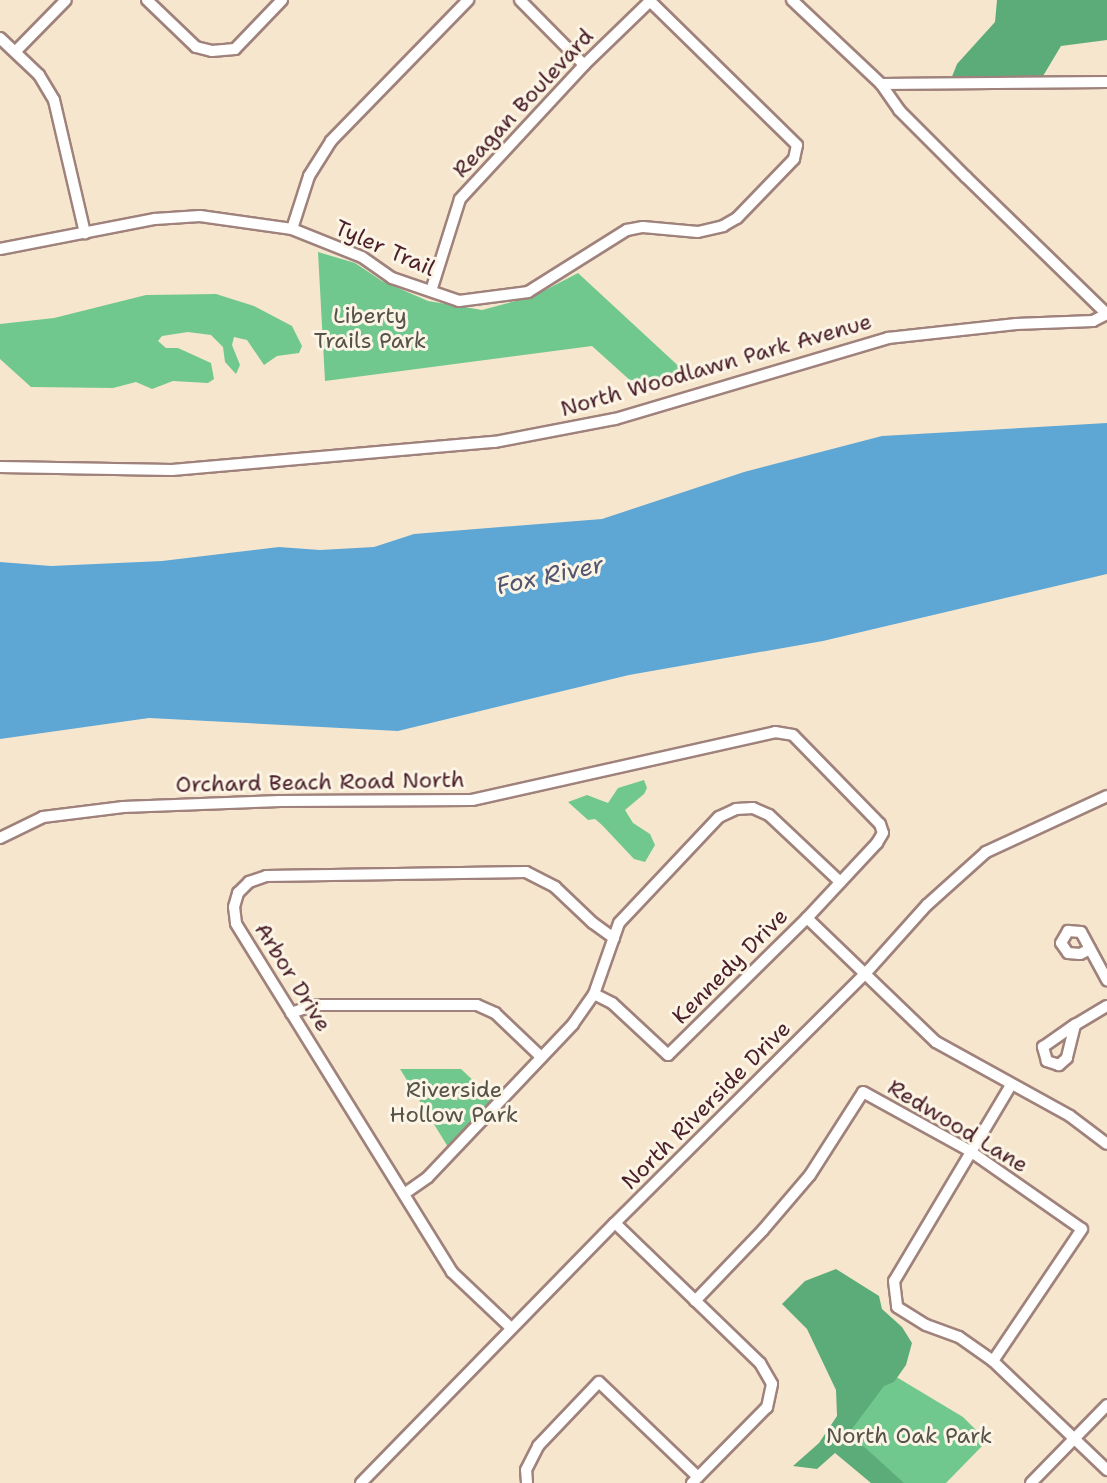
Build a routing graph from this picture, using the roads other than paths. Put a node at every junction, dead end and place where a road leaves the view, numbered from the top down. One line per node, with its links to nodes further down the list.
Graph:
1 (66, 0): 9 (street)
2 (147, 0): 3 (street)
3 (282, 0)
4 (468, 0): 13 (street)
5 (520, 0): 10 (street)
6 (650, 0): 10 (street, Reagan Boulevard); 16 (street, Tyler Trail)
7 (792, 0): 12 (street)
8 (0, 38): 9 (street)
9 (16, 51): 14 (street)
10 (584, 65): 16 (street, Reagan Boulevard)
11 (1107, 82): 12 (street)
12 (881, 84): 17 (street)
13 (292, 229): 14 (street, Tyler Trail); 16 (street, Tyler Trail)
14 (85, 233): 15 (street, Tyler Trail)
15 (0, 249)
16 (431, 291)
17 (1107, 314): 18 (street, North Woodlawn Park Avenue)
18 (0, 467)
19 (1107, 796): 26 (street, North Riverside Drive)
20 (883, 833): 21 (street, Orchard Beach Road North); 22 (street, Kennedy Drive)
21 (0, 838)
22 (840, 882): 23 (street, Kennedy Drive); 24 (street)
23 (807, 918): 26 (street); 28 (street, Kennedy Drive)
24 (614, 938): 28 (street); 30 (street, Arbor Drive)
25 (1090, 949): 27 (street)
26 (865, 974): 33 (street); 37 (street, North Riverside Drive)
27 (1107, 980)
28 (594, 994): 32 (street)
29 (1107, 1006): 31 (street)
30 (291, 1013): 32 (street); 36 (street, Arbor Drive)
31 (1075, 1025)
32 (541, 1057): 36 (street)
33 (1011, 1085): 34 (street); 35 (street)
34 (1107, 1144)
35 (970, 1151): 38 (street, Redwood Lane); 40 (street); 40 (street, Redwood Lane)
36 (404, 1194): 39 (street, Arbor Drive)
37 (615, 1223): 38 (street); 39 (street, North Riverside Drive)
38 (695, 1301): 44 (street)
39 (511, 1328): 45 (street, North Riverside Drive)
40 (993, 1361): 42 (street)
41 (1107, 1405): 42 (street)
42 (1074, 1438): 43 (street); 47 (street)
43 (1107, 1470)
44 (695, 1480): 46 (street)
45 (361, 1483)
46 (527, 1483)
47 (1031, 1483)

